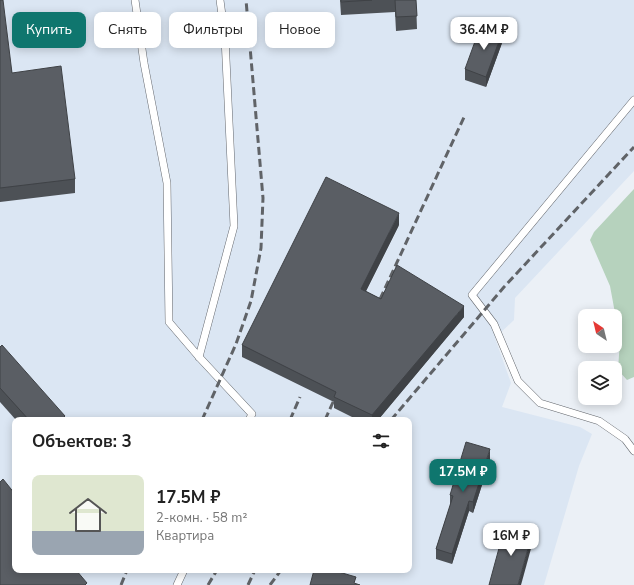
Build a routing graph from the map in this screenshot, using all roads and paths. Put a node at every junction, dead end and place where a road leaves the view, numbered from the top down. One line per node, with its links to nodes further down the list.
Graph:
1 (135, 0): 4 (lane)
2 (220, 0): 4 (lane)
3 (634, 100): 6 (lane)
4 (199, 357): 5 (lane)
5 (250, 417)
6 (634, 451)
7 (183, 573): 8 (lane)
8 (177, 585)

